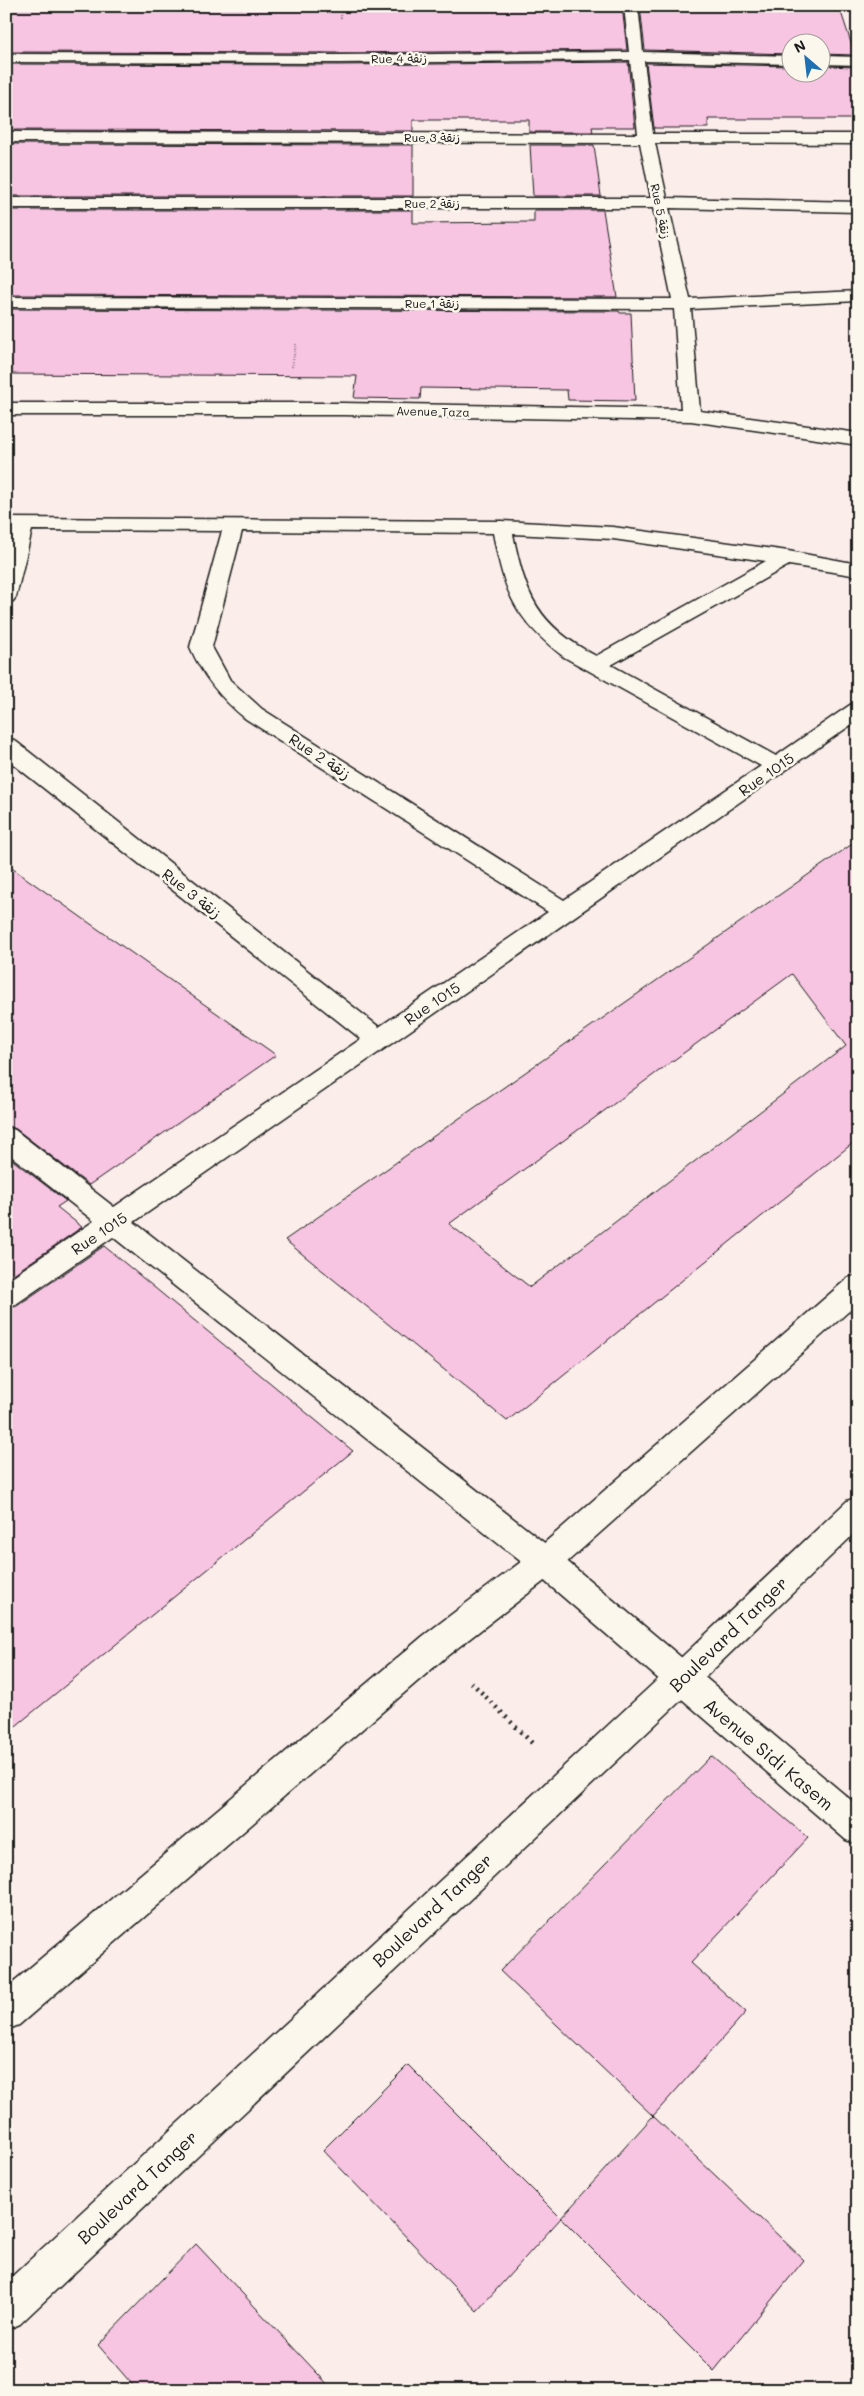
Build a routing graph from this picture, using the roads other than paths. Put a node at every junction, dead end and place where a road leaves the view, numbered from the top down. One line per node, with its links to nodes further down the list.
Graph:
1 (631, 6): 2 (street, Rue 5 زنقة)
2 (637, 56): 3 (street, Rue 4 زنقة); 4 (street, Rue 4 زنقة); 8 (street, Rue 5 زنقة)
3 (6, 58)
4 (782, 60)
5 (832, 60): 6 (street)
6 (858, 61)
7 (6, 137): 8 (street, Rue 3 زنقة)
8 (646, 137): 9 (street, Rue 3 زنقة); 11 (street, Rue 5 زنقة)
9 (858, 139)
10 (6, 203): 11 (street, Rue 2 زنقة)
11 (660, 203): 12 (street, Rue 2 زنقة); 15 (street, Rue 5 زنقة)
12 (858, 207)
13 (858, 296): 15 (street, Rue 1 زنقة)
14 (6, 302): 15 (street, Rue 1 زنقة)
15 (682, 303): 17 (street, Rue 5 زنقة)
16 (6, 409): 17 (street, Avenue Taza)
17 (691, 415): 18 (street, Avenue Taza)
18 (858, 439)
19 (15, 524): 20 (street); 24 (street)
20 (233, 526): 21 (street); 29 (street, Rue 2 زنقة)
21 (502, 527): 22 (street); 25 (street)
22 (788, 557): 23 (street); 25 (street)
23 (858, 570)
24 (6, 597)
25 (596, 665): 28 (street)
26 (858, 710): 28 (street, Rue 1015)
27 (6, 745): 30 (street, Rue 3 زنقة)
28 (777, 766): 29 (street, Rue 1015)
29 (565, 912): 30 (street, Rue 1015)
30 (379, 1040): 32 (street, Rue 1015)
31 (6, 1137): 32 (street, Avenue Sidi Kasem)
32 (113, 1223): 34 (street, Rue 1015); 36 (street, Avenue Sidi Kasem)
33 (858, 1286): 36 (street)
34 (6, 1296)
35 (858, 1510): 37 (street, Boulevard Tanger)
36 (544, 1562): 37 (street, Avenue Sidi Kasem); 39 (street)
37 (681, 1680): 38 (street, Avenue Sidi Kasem); 40 (street, Boulevard Tanger)
38 (858, 1828)
39 (6, 2012)
40 (6, 2310)

